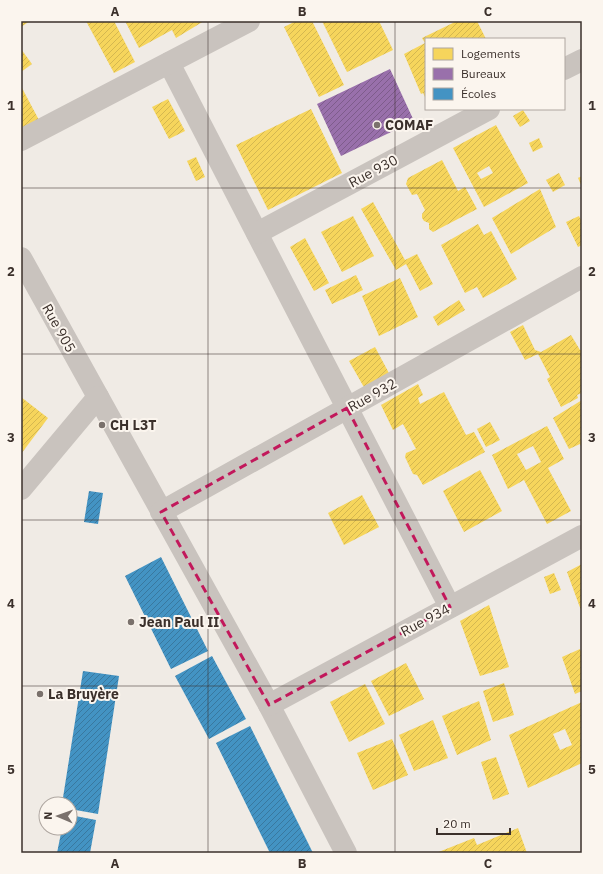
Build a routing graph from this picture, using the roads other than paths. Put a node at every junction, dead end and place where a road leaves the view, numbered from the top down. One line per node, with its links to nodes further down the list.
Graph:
1 (249, 21): 3 (street)
2 (582, 60): 4 (street)
3 (169, 63): 6 (street); 7 (street)
4 (565, 68)
5 (488, 110): 7 (street, Rue 930)
6 (21, 140)
7 (257, 233): 11 (street)
8 (21, 258): 10 (street, Rue 905)
9 (582, 277): 11 (street, Rue 932)
10 (98, 397): 12 (street); 13 (street, Rue 905)
11 (347, 408): 13 (street, Rue 932); 15 (street)
12 (21, 489)
13 (161, 512): 16 (street, Rue 905)
14 (582, 536): 15 (street, Rue 934)
15 (450, 607): 16 (street, Rue 934)
16 (269, 705): 17 (street, Rue 905)
17 (346, 853)

